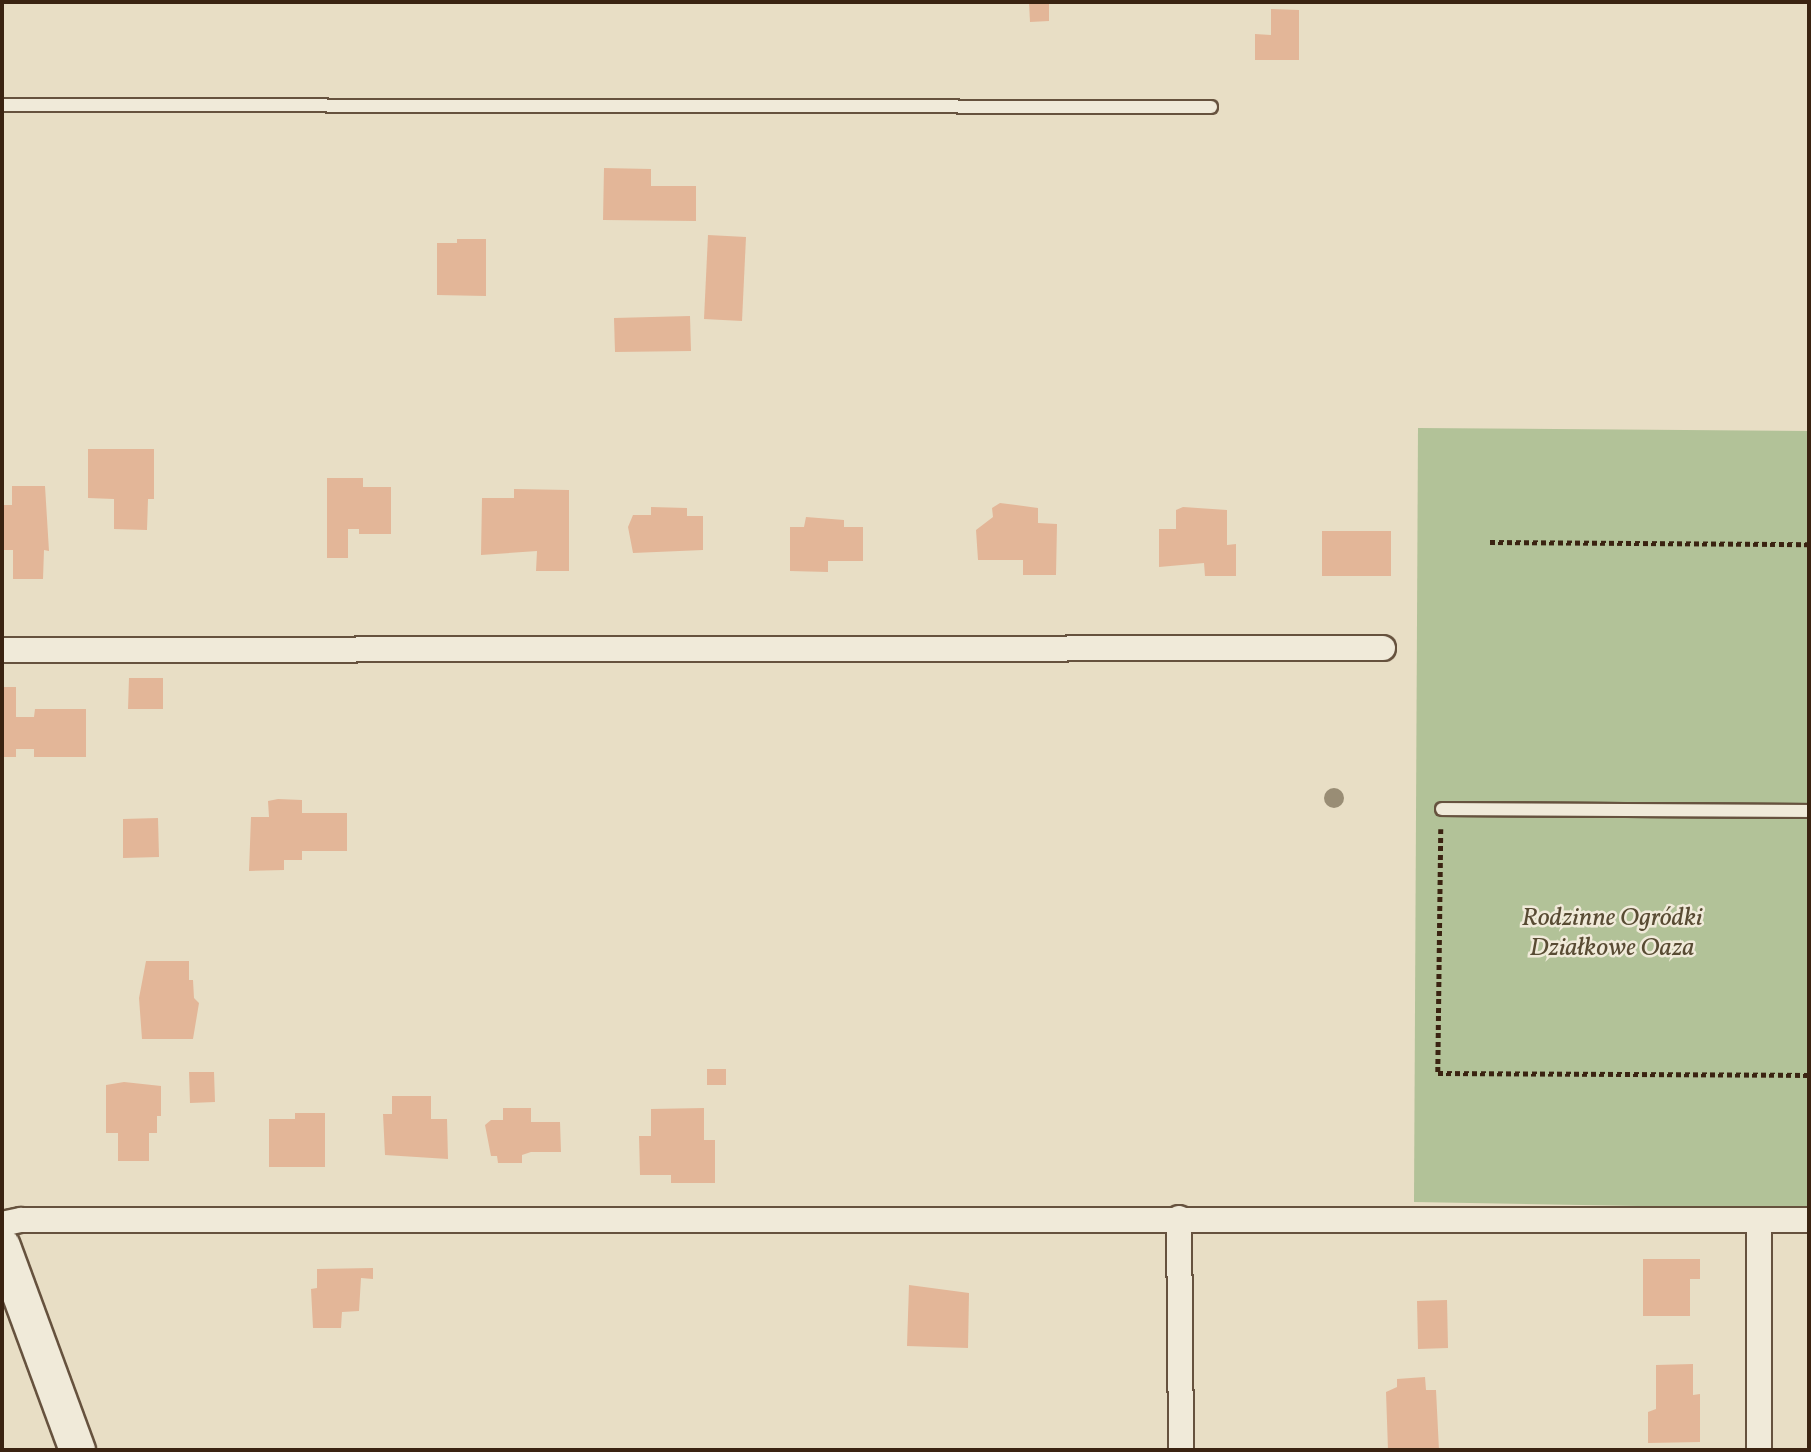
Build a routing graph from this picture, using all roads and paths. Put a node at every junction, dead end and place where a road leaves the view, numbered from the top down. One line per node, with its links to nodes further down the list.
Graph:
1 (2, 105): 2 (lane)
2 (1211, 107)
3 (1490, 542): 4 (path)
4 (1809, 544)
5 (1383, 648): 6 (street)
6 (2, 650)
7 (1442, 809): 8 (lane); 9 (path)
8 (1809, 811)
9 (1809, 1075)
10 (1179, 1218): 11 (street); 13 (street); 16 (street)
11 (1759, 1220): 12 (street); 17 (street)
12 (1809, 1220)
13 (2, 1224)
14 (2, 1247): 15 (street)
15 (77, 1450)
16 (1181, 1450)
17 (1759, 1450)

